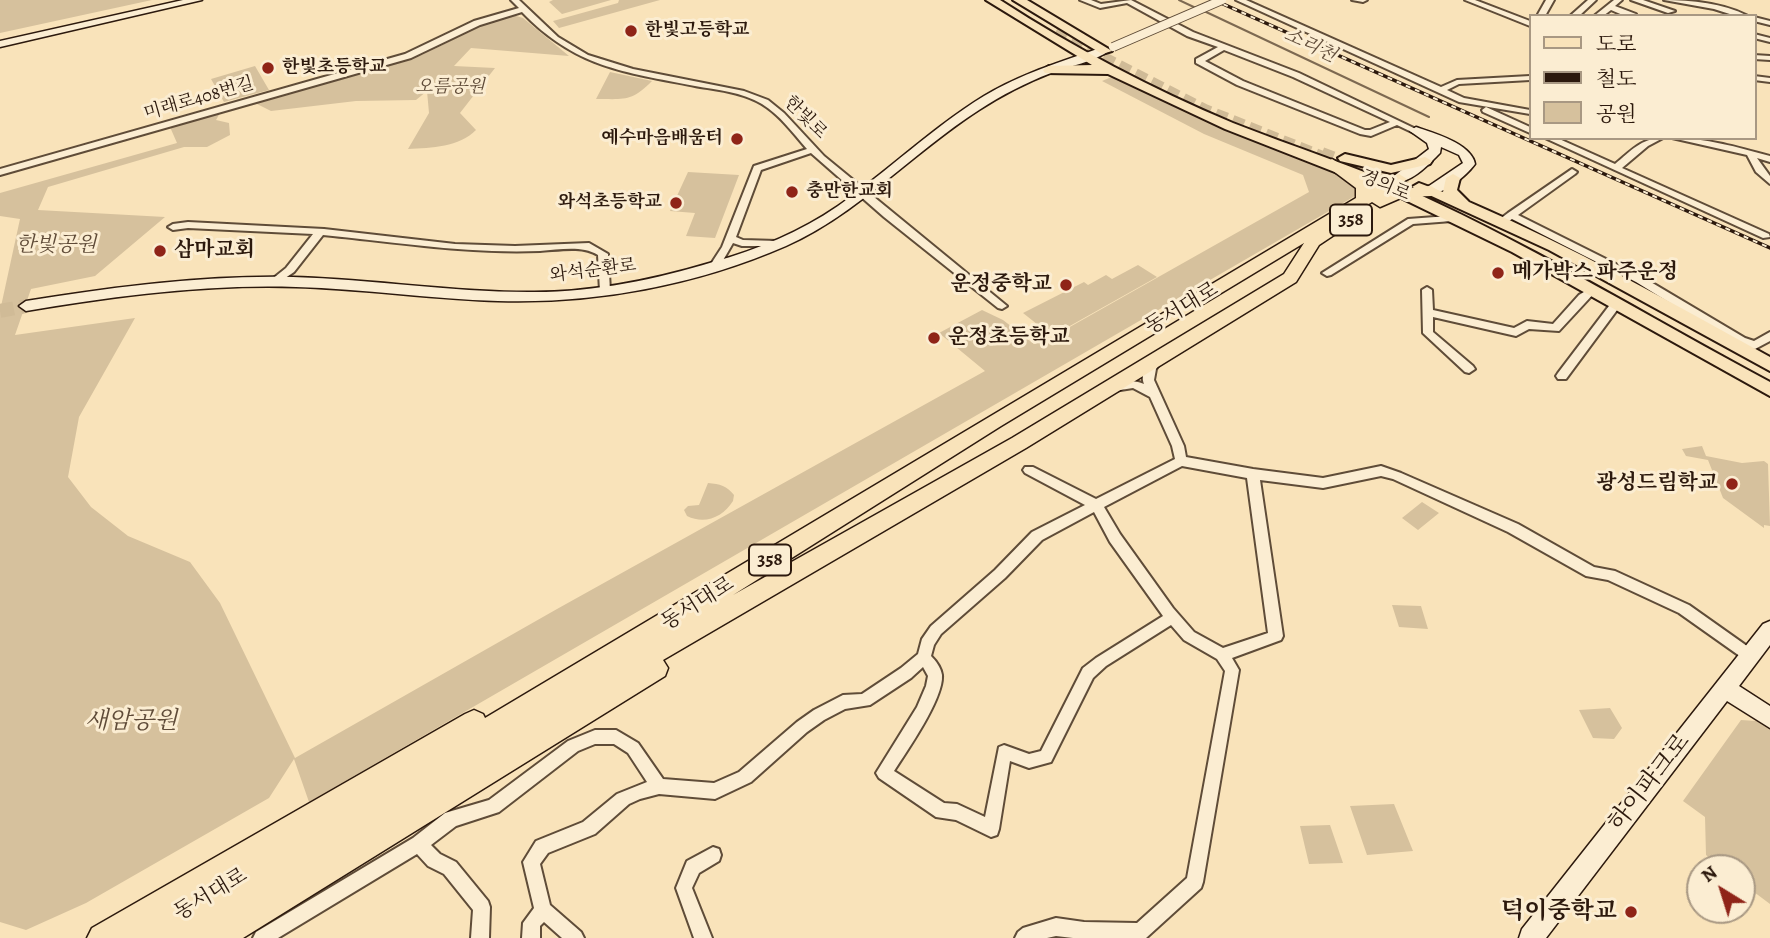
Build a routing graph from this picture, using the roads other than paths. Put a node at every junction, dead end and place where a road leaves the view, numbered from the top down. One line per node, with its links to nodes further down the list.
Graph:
1 (197, 0): 29 (street)
2 (515, 0): 20 (street, 한빛로)
3 (992, 0): 28 (main road, 경의로)
4 (1001, 0): 28 (main road, 경의로)
5 (1010, 0): 28 (main road, 경의로)
6 (1020, 0): 28 (main road, 경의로)
7 (1084, 0): 8 (street)
8 (1126, 0): 30 (street)
9 (1222, 0): 31 (street, bridge)
10 (1240, 0): 36 (street)
11 (1356, 0): 12 (street)
12 (1363, 0)
13 (1469, 0): 27 (street)
14 (1592, 0): 22 (street)
15 (1618, 0): 19 (street)
16 (1636, 0): 18 (street)
17 (1668, 0): 26 (street)
18 (1645, 3): 21 (street); 25 (street)
19 (1609, 6): 23 (street); 24 (street)
20 (523, 9): 45 (street, 한빛로); 51 (street, 미래로408번길)
21 (1671, 10)
22 (1576, 14)
23 (1600, 14)
24 (1628, 14)
25 (1631, 14)
26 (1738, 14)
27 (1528, 21)
28 (1059, 32): 31 (main road, 경의로); 32 (main road, 경의로)
29 (0, 44)
30 (1224, 47): 39 (street); 39 (street)
31 (1109, 49): 32 (street, 와석순환로); 48 (main road, 경의로)
32 (1089, 56): 33 (street, 와석순환로); 34 (main road, 경의로)
33 (1049, 70): 34 (main road); 56 (street, 와석순환로)
34 (1125, 75): 48 (main road, 경의로)
35 (1528, 78): 36 (street)
36 (1440, 91): 37 (street)
37 (1473, 104): 38 (street); 40 (street)
38 (1528, 112)
39 (1397, 122): 41 (street)
40 (1528, 129)
41 (1416, 131): 49 (street); 53 (street)
42 (1553, 140): 50 (street)
43 (1654, 140): 50 (street)
44 (1688, 140): 46 (street)
45 (812, 150): 56 (street, 한빛로); 63 (street)
46 (1751, 156): 47 (street); 54 (street)
47 (1770, 159)
48 (1337, 161): 49 (main road); 55 (main road, 경의로); 55 (highway)
49 (1425, 161): 55 (street)
50 (1616, 168): 62 (street)
51 (0, 172)
52 (1572, 172): 59 (street)
53 (1452, 177): 57 (street); 58 (main road)
54 (1770, 181)
55 (1386, 192): 57 (highway, 동서대로 / 358); 68 (highway, 동서대로 / 358); 72 (highway, 동서대로 / 358)
56 (862, 193): 64 (street, 와석순환로); 75 (street, 한빛로)
57 (1432, 199): 58 (main road, 경의로)
58 (1461, 213): 59 (main road, 경의로); 66 (street); 70 (main road, 경의로)
59 (1501, 223): 77 (street); 78 (main road, 경의로); 82 (main road, 경의로); 84 (main road)
60 (173, 227): 61 (street)
61 (320, 232): 67 (street); 71 (street)
62 (1769, 234)
63 (730, 237): 64 (street); 65 (street)
64 (777, 244): 65 (street, 와석순환로)
65 (714, 267): 71 (street, 와석순환로)
66 (1327, 273)
67 (275, 282): 71 (street, 와석순환로); 74 (street, 와석순환로)
68 (1223, 284): 72 (highway); 88 (highway, 동서대로 / 358)
69 (1427, 290): 76 (street)
70 (1592, 290): 73 (main road, 경의로); 76 (street)
71 (605, 291)
72 (1250, 302): 79 (highway, 동서대로 / 358)
73 (1616, 304): 83 (street); 85 (main road, 경의로)
74 (26, 306)
75 (1002, 306)
76 (1428, 312): 81 (street)
77 (1770, 337)
78 (1762, 356): 80 (main road, 경의로)
79 (1159, 357): 86 (highway, 동서대로 / 358); 87 (street)
80 (1770, 365)
81 (1468, 369)
82 (1770, 375)
83 (1562, 376)
84 (1770, 382)
85 (1770, 390)
86 (1101, 393): 87 (street); 89 (highway, 동서대로 / 358)
87 (1153, 394): 90 (street)
88 (994, 421): 105 (highway); 106 (highway, 동서대로 / 358)
89 (1019, 443): 107 (highway, 동서대로 / 358); 108 (highway)
90 (1181, 461): 92 (street); 93 (street)
91 (1030, 470): 93 (street)
92 (1252, 474): 96 (street); 97 (street)
93 (1096, 505): 94 (street); 98 (street)
94 (1172, 617): 96 (street); 98 (street)
95 (1770, 630): 97 (street, 하이파크로)
96 (1222, 655): 114 (street)
97 (1749, 655): 99 (street, 하이파크로)
98 (924, 657): 101 (street)
99 (1724, 687): 100 (street); 115 (street, 하이파크로)
100 (1770, 718)
101 (659, 786): 102 (street); 104 (street)
102 (419, 844): 109 (street); 110 (street)
103 (713, 855): 113 (street)
104 (543, 910): 111 (street); 112 (street)
105 (102, 938)
106 (138, 938)
107 (180, 938)
108 (216, 938)
109 (262, 938)
110 (480, 938)
111 (531, 938)
112 (575, 938)
113 (704, 938)
114 (1024, 938)
115 (1531, 938)

